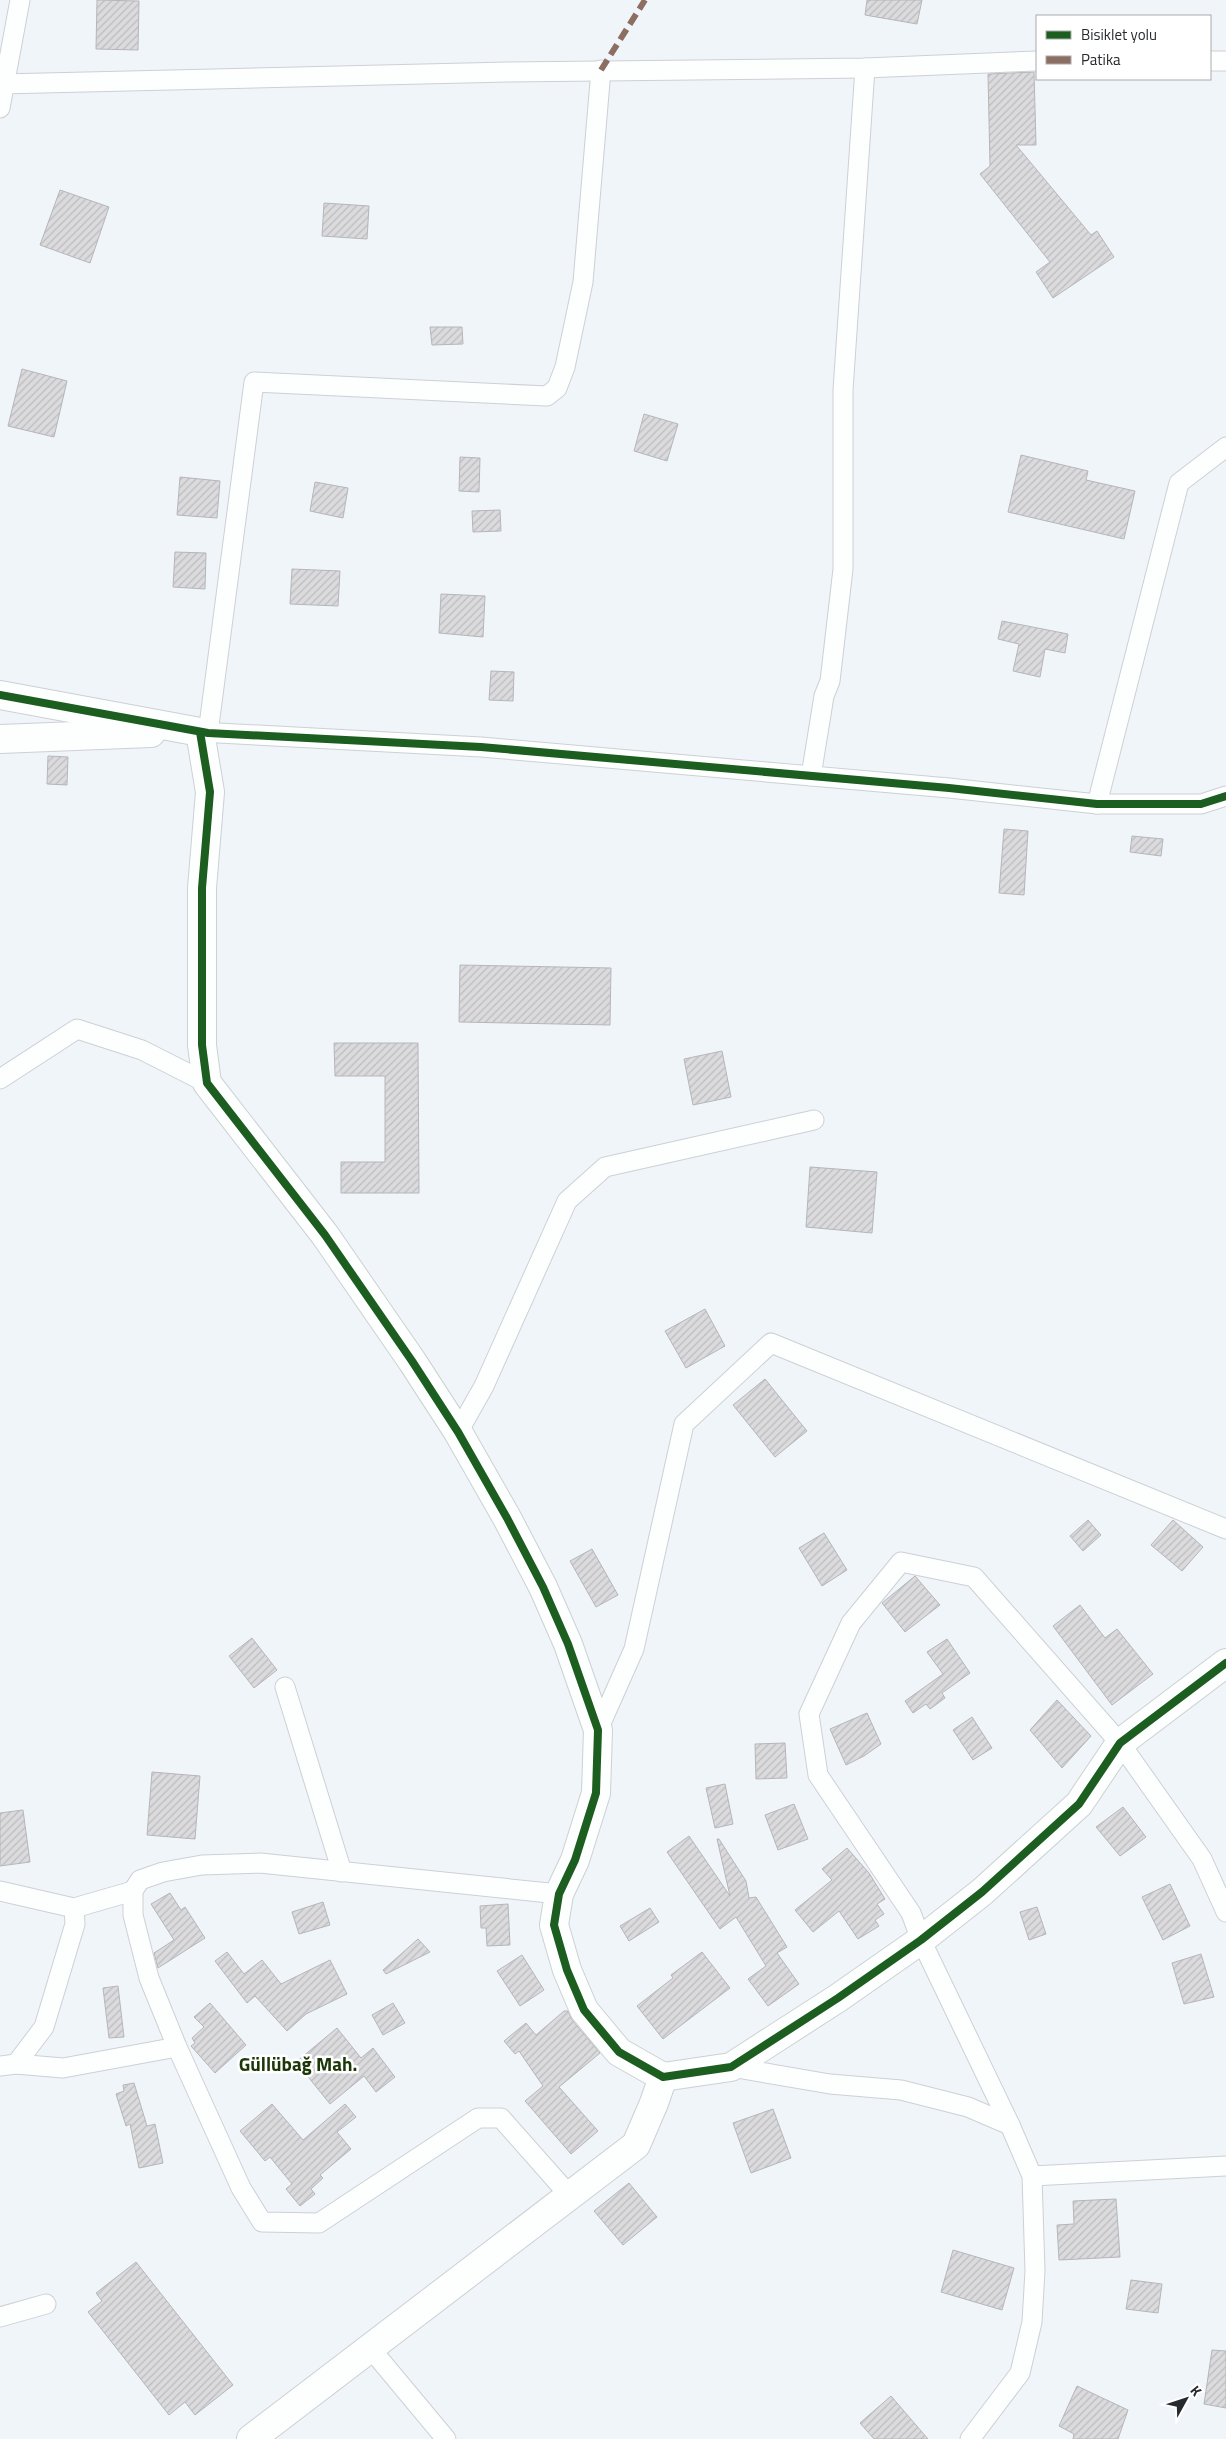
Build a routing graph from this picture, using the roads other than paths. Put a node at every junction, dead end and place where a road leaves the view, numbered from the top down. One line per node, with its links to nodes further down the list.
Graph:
1 (20, 0): 7 (street)
2 (1036, 61): 5 (street)
3 (1211, 61): 4 (street)
4 (1226, 61)
5 (865, 68): 6 (street); 13 (street)
6 (601, 70): 7 (street); 11 (street)
7 (2, 84): 8 (street)
8 (0, 108)
9 (1226, 446): 15 (street)
10 (0, 695): 11 (street)
11 (204, 732): 12 (street); 13 (street); 17 (street)
12 (0, 738)
13 (811, 776): 15 (street)
14 (1226, 796): 15 (street)
15 (1097, 804)
16 (0, 1079): 17 (street)
17 (207, 1082): 19 (street)
18 (814, 1120): 19 (street)
19 (458, 1432): 23 (street)
20 (1226, 1529): 23 (street)
21 (1226, 1663): 24 (street)
22 (285, 1687): 25 (street)
23 (598, 1730): 28 (street)
24 (1120, 1744): 30 (street); 31 (street); 31 (street)
25 (342, 1872): 27 (street); 28 (street)
26 (0, 1891): 29 (street)
27 (133, 1891): 29 (street); 32 (street)
28 (559, 1894): 35 (street)
29 (74, 1908): 33 (street)
30 (1226, 1912)
31 (921, 1940): 34 (street); 36 (street)
32 (177, 2048): 33 (street); 39 (street)
33 (8, 2065)
34 (731, 2067): 35 (street); 36 (street)
35 (663, 2077): 39 (street)
36 (1010, 2125): 38 (street)
37 (1226, 2166): 38 (street)
38 (1032, 2176): 45 (street)
39 (570, 2196): 42 (street)
40 (46, 2304): 41 (street)
41 (0, 2317)
42 (371, 2349): 43 (street); 44 (street)
43 (251, 2439)
44 (446, 2439)
45 (970, 2439)

